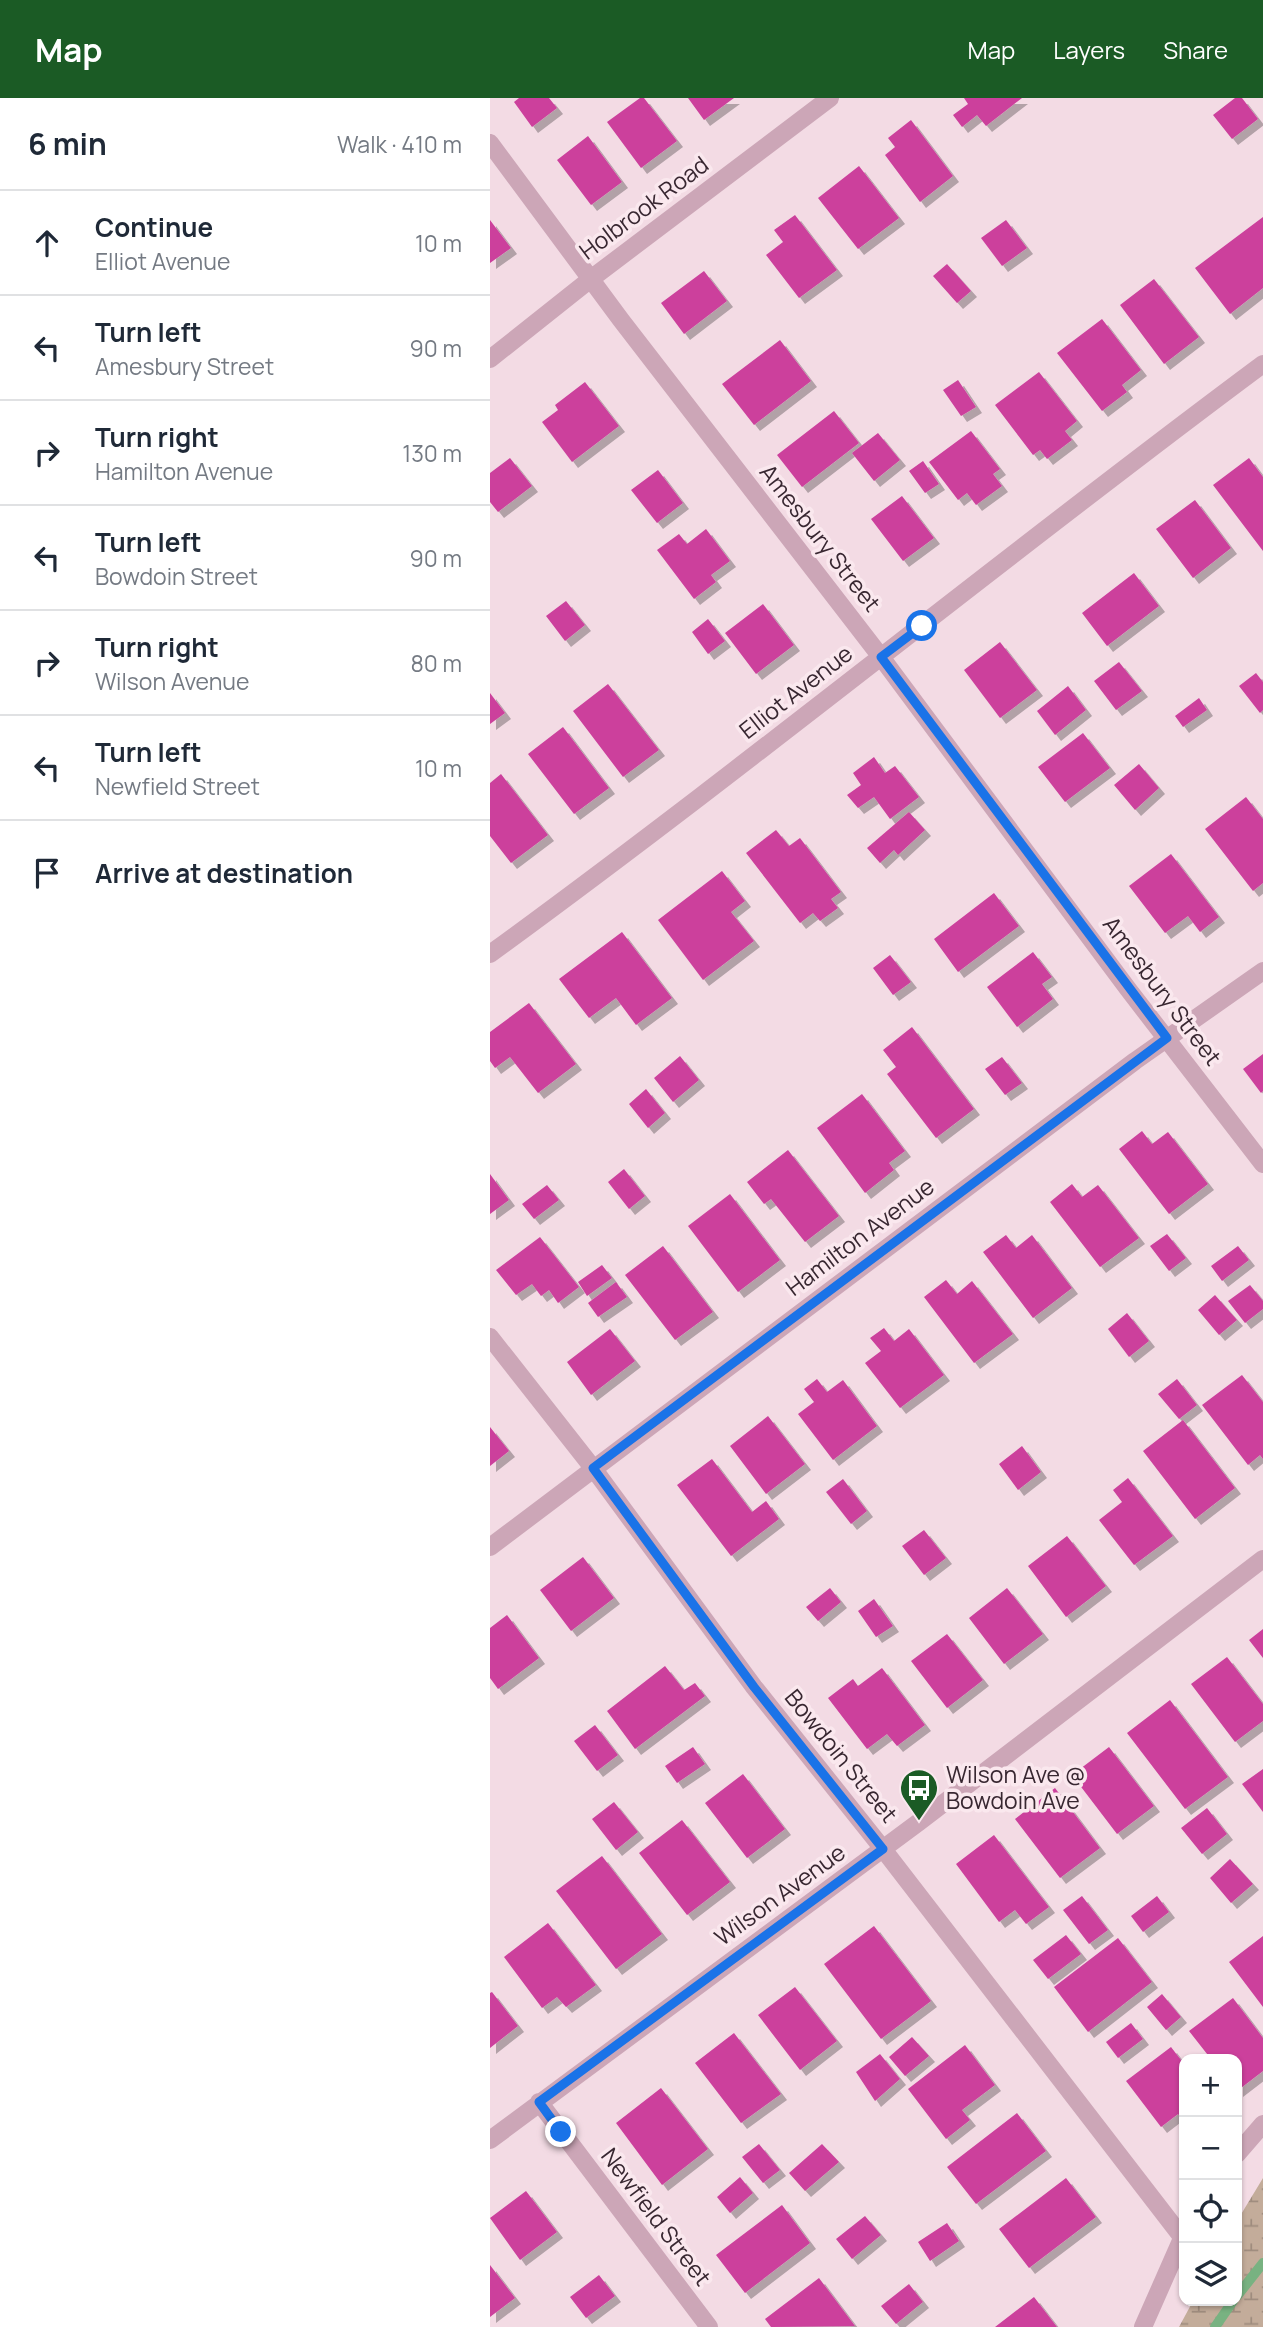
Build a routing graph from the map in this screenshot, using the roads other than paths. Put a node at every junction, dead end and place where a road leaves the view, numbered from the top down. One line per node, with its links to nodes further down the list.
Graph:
1 (830, 98): 3 (street, Holbrook Road)
2 (490, 143): 3 (street, Amesbury Street)
3 (592, 278): 4 (street, Holbrook Road); 6 (street, Amesbury Street)
4 (490, 359)
5 (1263, 364): 6 (street, Elliot Avenue)
6 (881, 657): 7 (street, Elliot Avenue); 9 (street, Amesbury Street)
7 (490, 954)
8 (1263, 971): 9 (street, Hamilton Avenue)
9 (1167, 1038): 10 (street, Amesbury Street); 12 (street, Hamilton Avenue)
10 (1263, 1164)
11 (490, 1336): 12 (street, Bowdoin Street)
12 (593, 1468): 13 (street, Hamilton Avenue); 15 (street, Bowdoin Street)
13 (490, 1547)
14 (1263, 1559): 15 (street, Wilson Avenue)
15 (883, 1849): 16 (street, Wilson Avenue); 20 (street, Bowdoin Street)
16 (539, 2102): 18 (street, Wilson Avenue); 22 (street, Newfield Street)
17 (1263, 2124): 19 (street)
18 (490, 2140)
19 (1242, 2148)
20 (1179, 2231)
21 (1180, 2243): 23 (street)
22 (709, 2327)
23 (1143, 2327)

